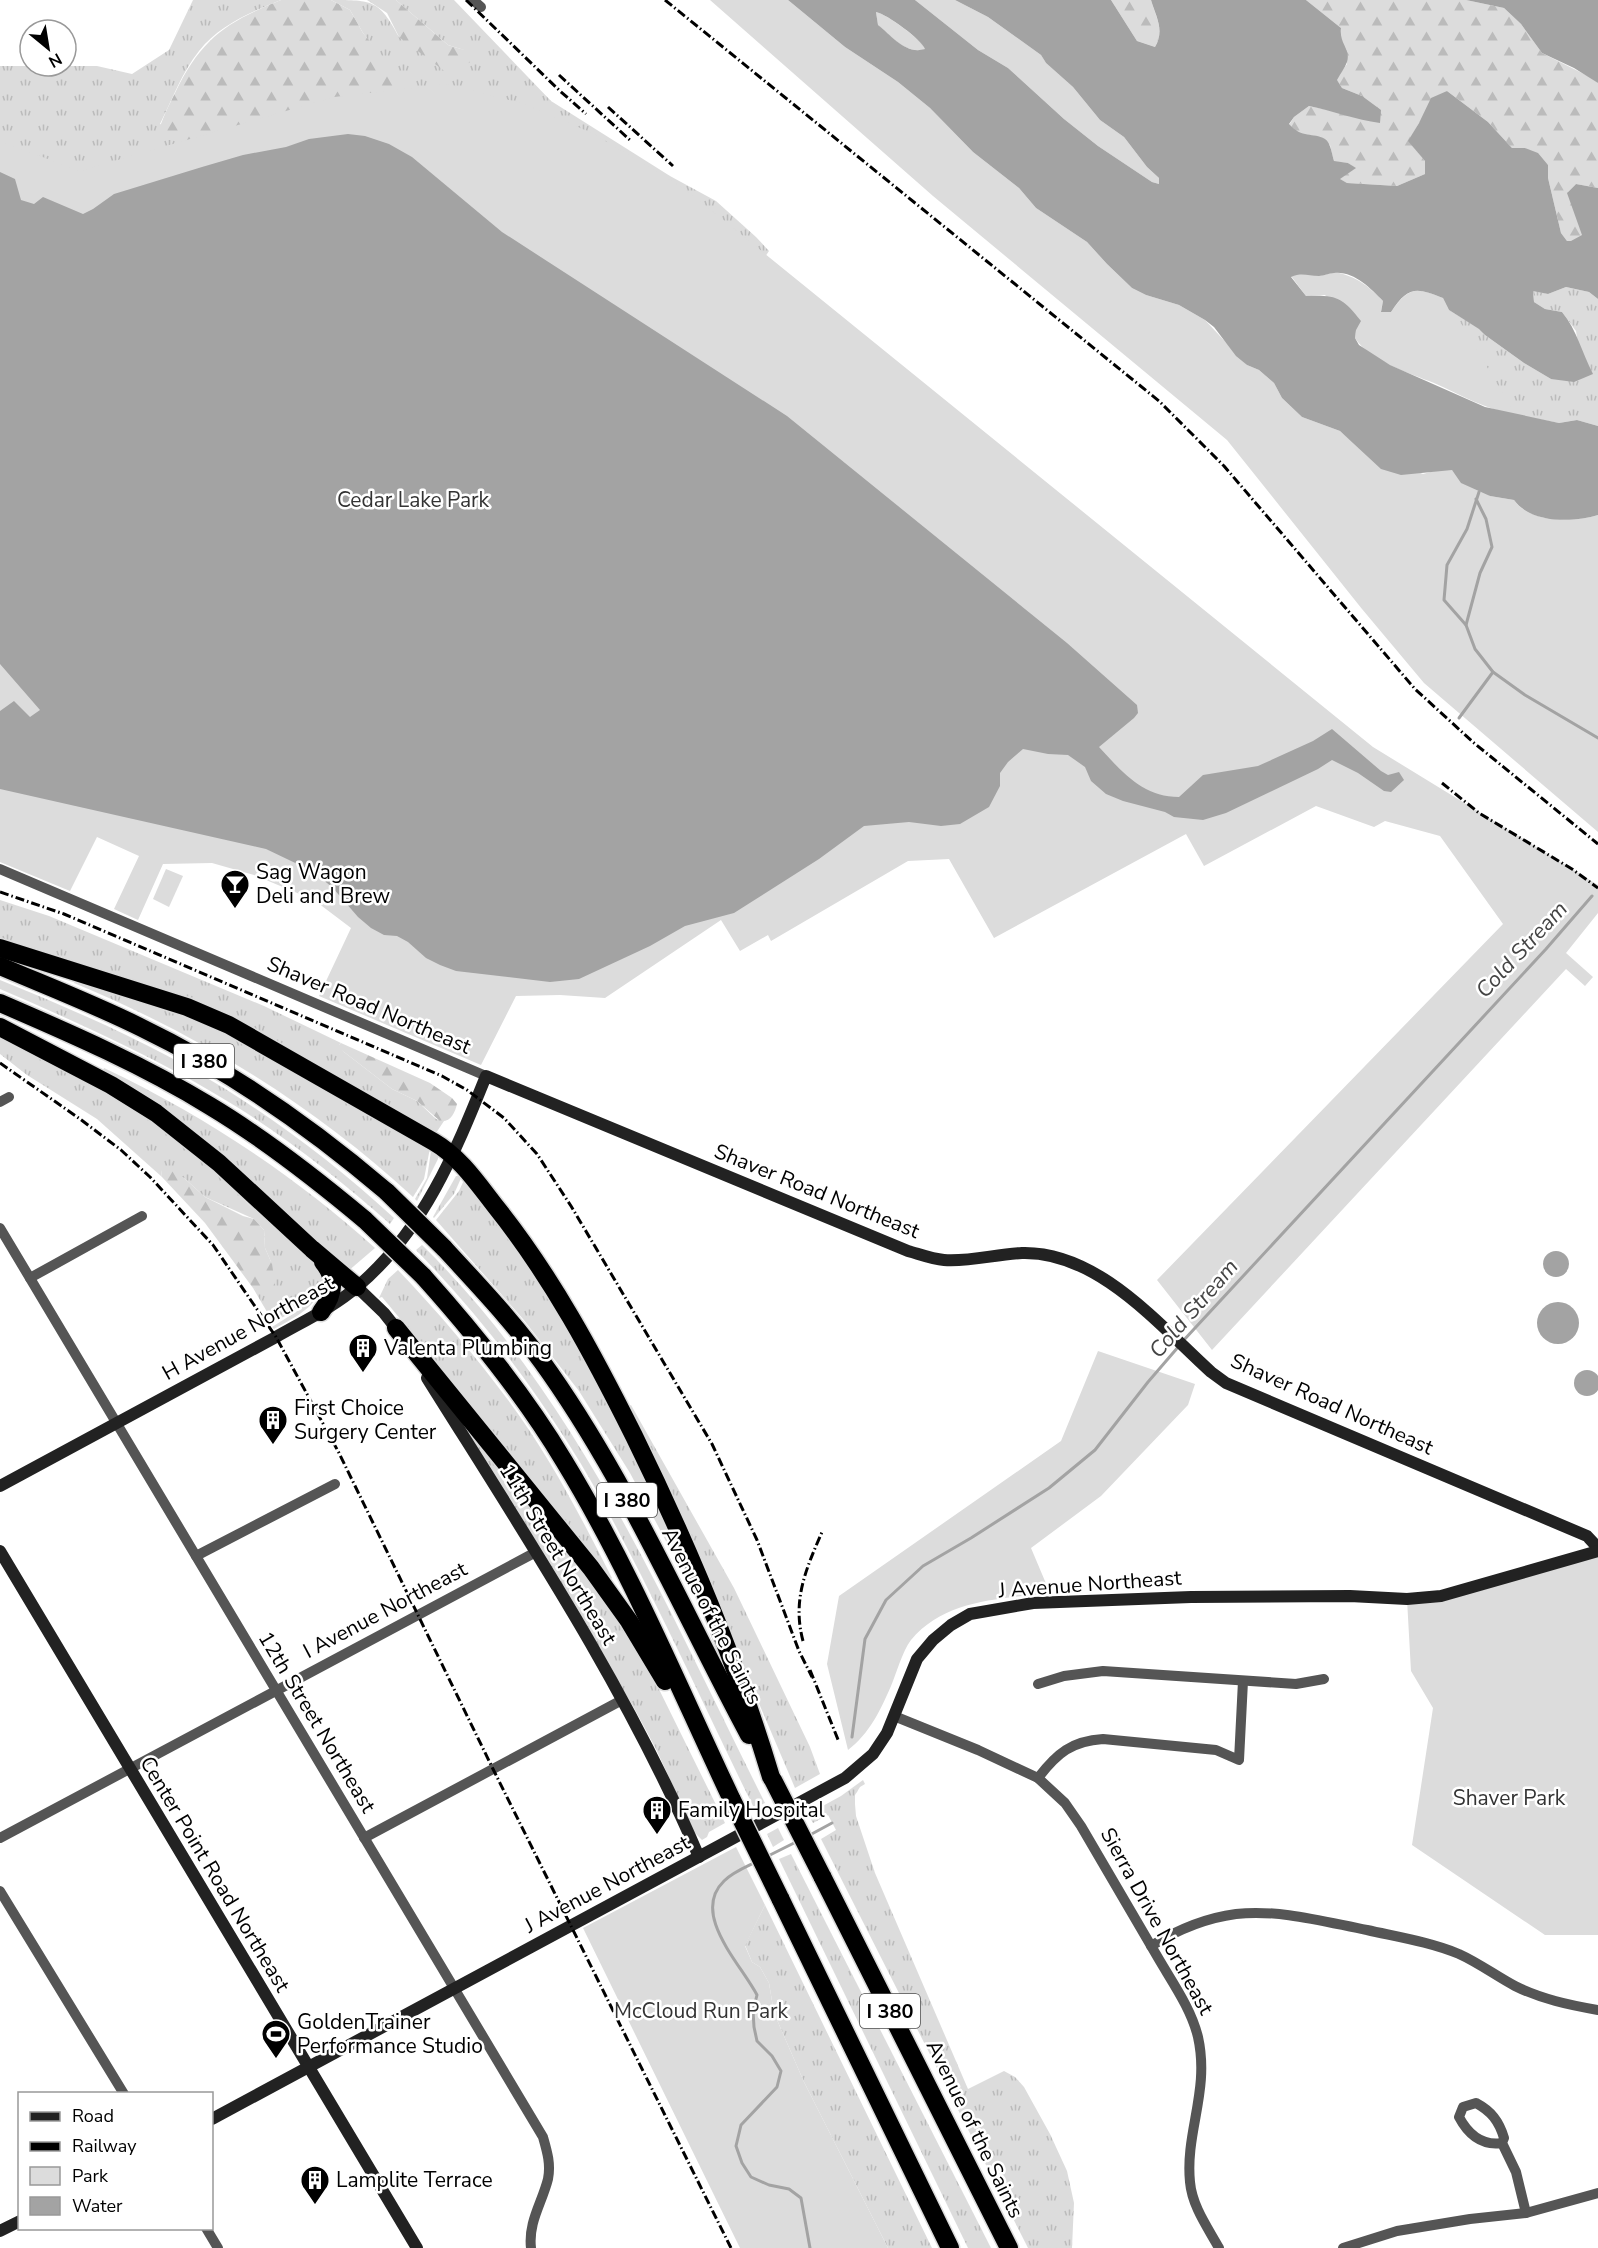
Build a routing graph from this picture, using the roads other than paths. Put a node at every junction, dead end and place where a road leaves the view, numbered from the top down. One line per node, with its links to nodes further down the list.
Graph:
1 (0, 869): 6 (street, Shaver Road Northeast)
2 (0, 948): 7 (highway)
3 (0, 966): 30 (highway, Avenue of the Saints / I 380, bridge)
4 (0, 1003): 28 (highway, I 380, bridge)
5 (0, 1027): 10 (highway)
6 (486, 1076): 7 (street, H Avenue Northeast); 18 (street, Shaver Road Northeast)
7 (452, 1154): 12 (street, H Avenue Northeast); 30 (highway)
8 (142, 1216): 11 (street)
9 (0, 1228): 11 (street, 12th Street Northeast)
10 (312, 1249): 12 (highway); 13 (highway)
11 (30, 1278): 15 (street, 12th Street Northeast)
12 (357, 1287): 13 (street, H Avenue Northeast); 14 (street, 11th Street Northeast)
13 (321, 1312): 15 (street, H Avenue Northeast)
14 (396, 1328): 20 (street, 11th Street Northeast); 28 (highway)
15 (116, 1423): 17 (street, H Avenue Northeast); 21 (street, 12th Street Northeast)
16 (335, 1484): 21 (street)
17 (0, 1486)
18 (1598, 1549): 27 (street, J Avenue Northeast)
19 (0, 1551): 29 (street, Center Point Road Northeast)
20 (536, 1552): 25 (street, I Avenue Northeast); 26 (street, 11th Street Northeast)
21 (196, 1556): 25 (street, 12th Street Northeast)
22 (1324, 1679): 23 (street)
23 (1243, 1681): 24 (street); 31 (street)
24 (1038, 1684)
25 (276, 1690): 29 (street, I Avenue Northeast); 33 (street, 12th Street Northeast)
26 (622, 1700): 33 (street); 34 (street, 11th Street Northeast)
27 (894, 1716): 31 (street, Sierra Drive Northeast); 34 (street, J Avenue Northeast)
28 (708, 1749): 51 (highway, I 380, bridge)
29 (129, 1769): 32 (street, I Avenue Northeast); 39 (street, Center Point Road Northeast)
30 (772, 1778): 52 (highway, Avenue of the Saints / I 380, bridge)
31 (1038, 1778): 36 (street, Sierra Drive Northeast)
32 (0, 1838)
33 (364, 1838): 37 (street, 12th Street Northeast)
34 (699, 1857): 37 (street, J Avenue Northeast)
35 (0, 1891): 40 (street)
36 (1151, 1946): 38 (street); 53 (street, Sierra Drive Northeast)
37 (454, 1987): 39 (street, J Avenue Northeast); 50 (street, 12th Street Northeast)
38 (1598, 2010)
39 (309, 2067): 41 (street, J Avenue Northeast); 49 (street, Center Point Road Northeast)
40 (123, 2092)
41 (213, 2118)
42 (1502, 2143): 44 (street)
43 (1598, 2193): 44 (street)
44 (1526, 2213): 54 (street)
45 (18, 2222): 47 (street)
46 (207, 2230): 48 (street)
47 (0, 2231)
48 (218, 2248)
49 (417, 2248)
50 (531, 2248)
51 (950, 2248)
52 (1009, 2248)
53 (1220, 2248)
54 (1343, 2248)

